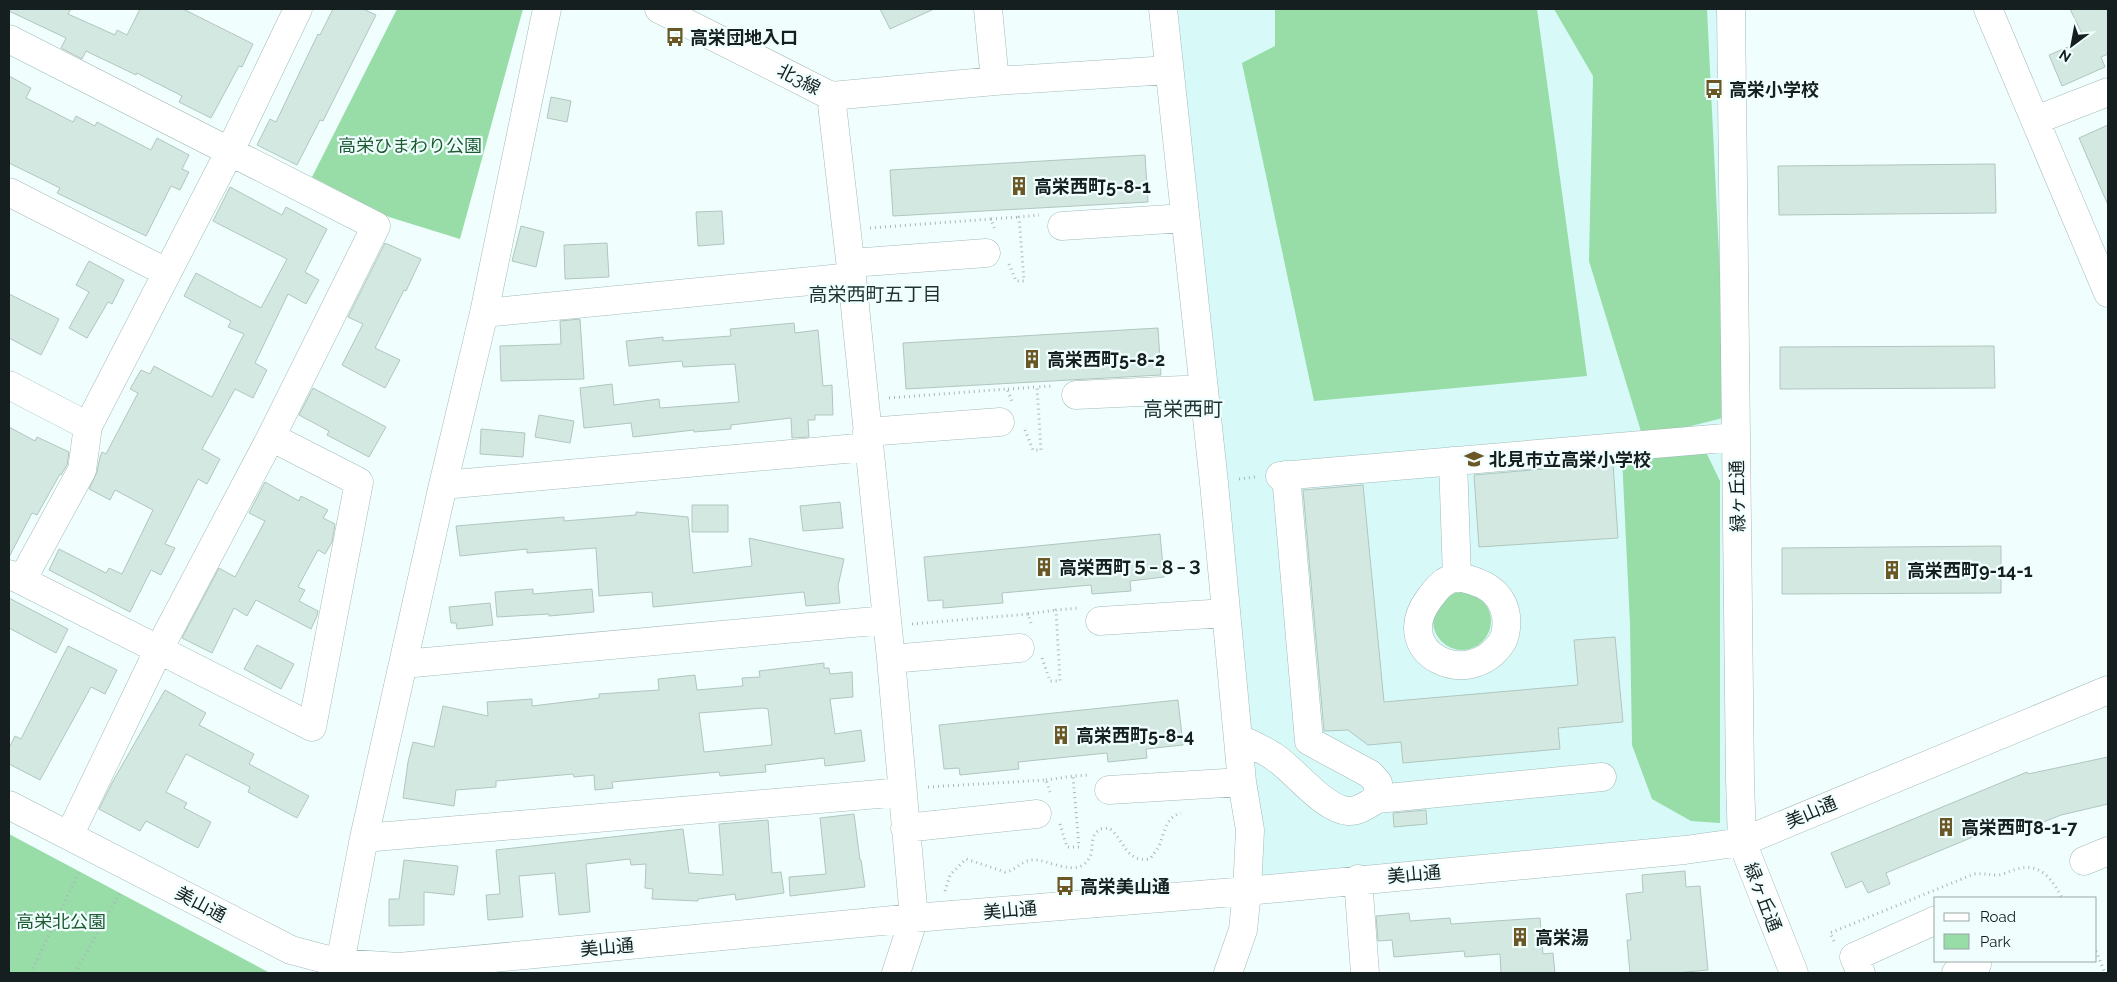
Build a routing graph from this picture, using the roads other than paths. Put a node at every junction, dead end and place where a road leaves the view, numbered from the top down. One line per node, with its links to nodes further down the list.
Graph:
1 (547, 9): 22 (street)
2 (659, 9): 12 (street, 北3線)
3 (988, 9): 10 (street)
4 (1163, 9): 9 (street)
5 (1731, 9): 29 (street, 緑ヶ丘通)
6 (1988, 9): 13 (street)
7 (292, 11): 14 (street)
8 (9, 39): 14 (street)
9 (1169, 70): 10 (street); 16 (street)
10 (995, 81): 12 (street)
11 (2108, 92): 13 (street)
12 (832, 96): 19 (street)
13 (2036, 120): 21 (street)
14 (230, 151): 20 (street); 28 (street)
15 (9, 192): 20 (street)
16 (1185, 218): 17 (street); 24 (street)
17 (1055, 220)
18 (998, 251): 19 (street)
19 (851, 270): 22 (street); 30 (street)
20 (166, 272): 27 (street)
21 (2108, 293)
22 (484, 313): 32 (street)
23 (9, 385): 27 (street)
24 (1204, 389): 25 (street); 35 (street)
25 (1066, 390)
26 (1012, 417): 30 (street)
27 (88, 426): 33 (street)
28 (271, 437): 39 (street); 39 (street)
29 (1736, 437): 31 (street); 54 (street, 緑ヶ丘通)
30 (868, 439): 32 (street); 37 (street)
31 (1453, 461): 34 (street); 48 (street)
32 (443, 485): 41 (street)
33 (15, 577): 39 (street)
34 (1458, 577)
35 (1226, 613): 36 (street); 43 (street)
36 (1093, 614)
37 (886, 623): 40 (street); 41 (street)
38 (1032, 645): 40 (street)
39 (159, 649): 53 (street)
40 (891, 659): 47 (street)
41 (403, 664): 52 (street)
42 (2108, 690): 54 (street, 美山通)
43 (1238, 738): 46 (street); 48 (street)
44 (1602, 777): 48 (street)
45 (1101, 782): 46 (street)
46 (1242, 782): 58 (street)
47 (902, 790): 51 (street); 52 (street)
48 (1377, 799)
49 (9, 805): 53 (street, 美山通)
50 (1049, 811): 51 (street)
51 (905, 828): 59 (street)
52 (364, 838): 62 (street)
53 (81, 841): 62 (street, 美山通)
54 (1742, 842): 57 (street, 美山通); 66 (street, 緑ヶ丘通)
55 (2108, 851): 56 (street)
56 (2084, 861)
57 (1358, 880): 58 (street, 美山通); 65 (street)
58 (1247, 891): 59 (street, 美山通); 64 (street)
59 (927, 917): 62 (street, 美山通); 63 (street)
60 (1934, 921): 67 (street)
61 (1976, 962): 68 (street)
62 (340, 968)
63 (896, 973)
64 (1228, 973)
65 (1364, 973)
66 (1794, 973)
67 (1861, 973)
68 (1956, 973)

